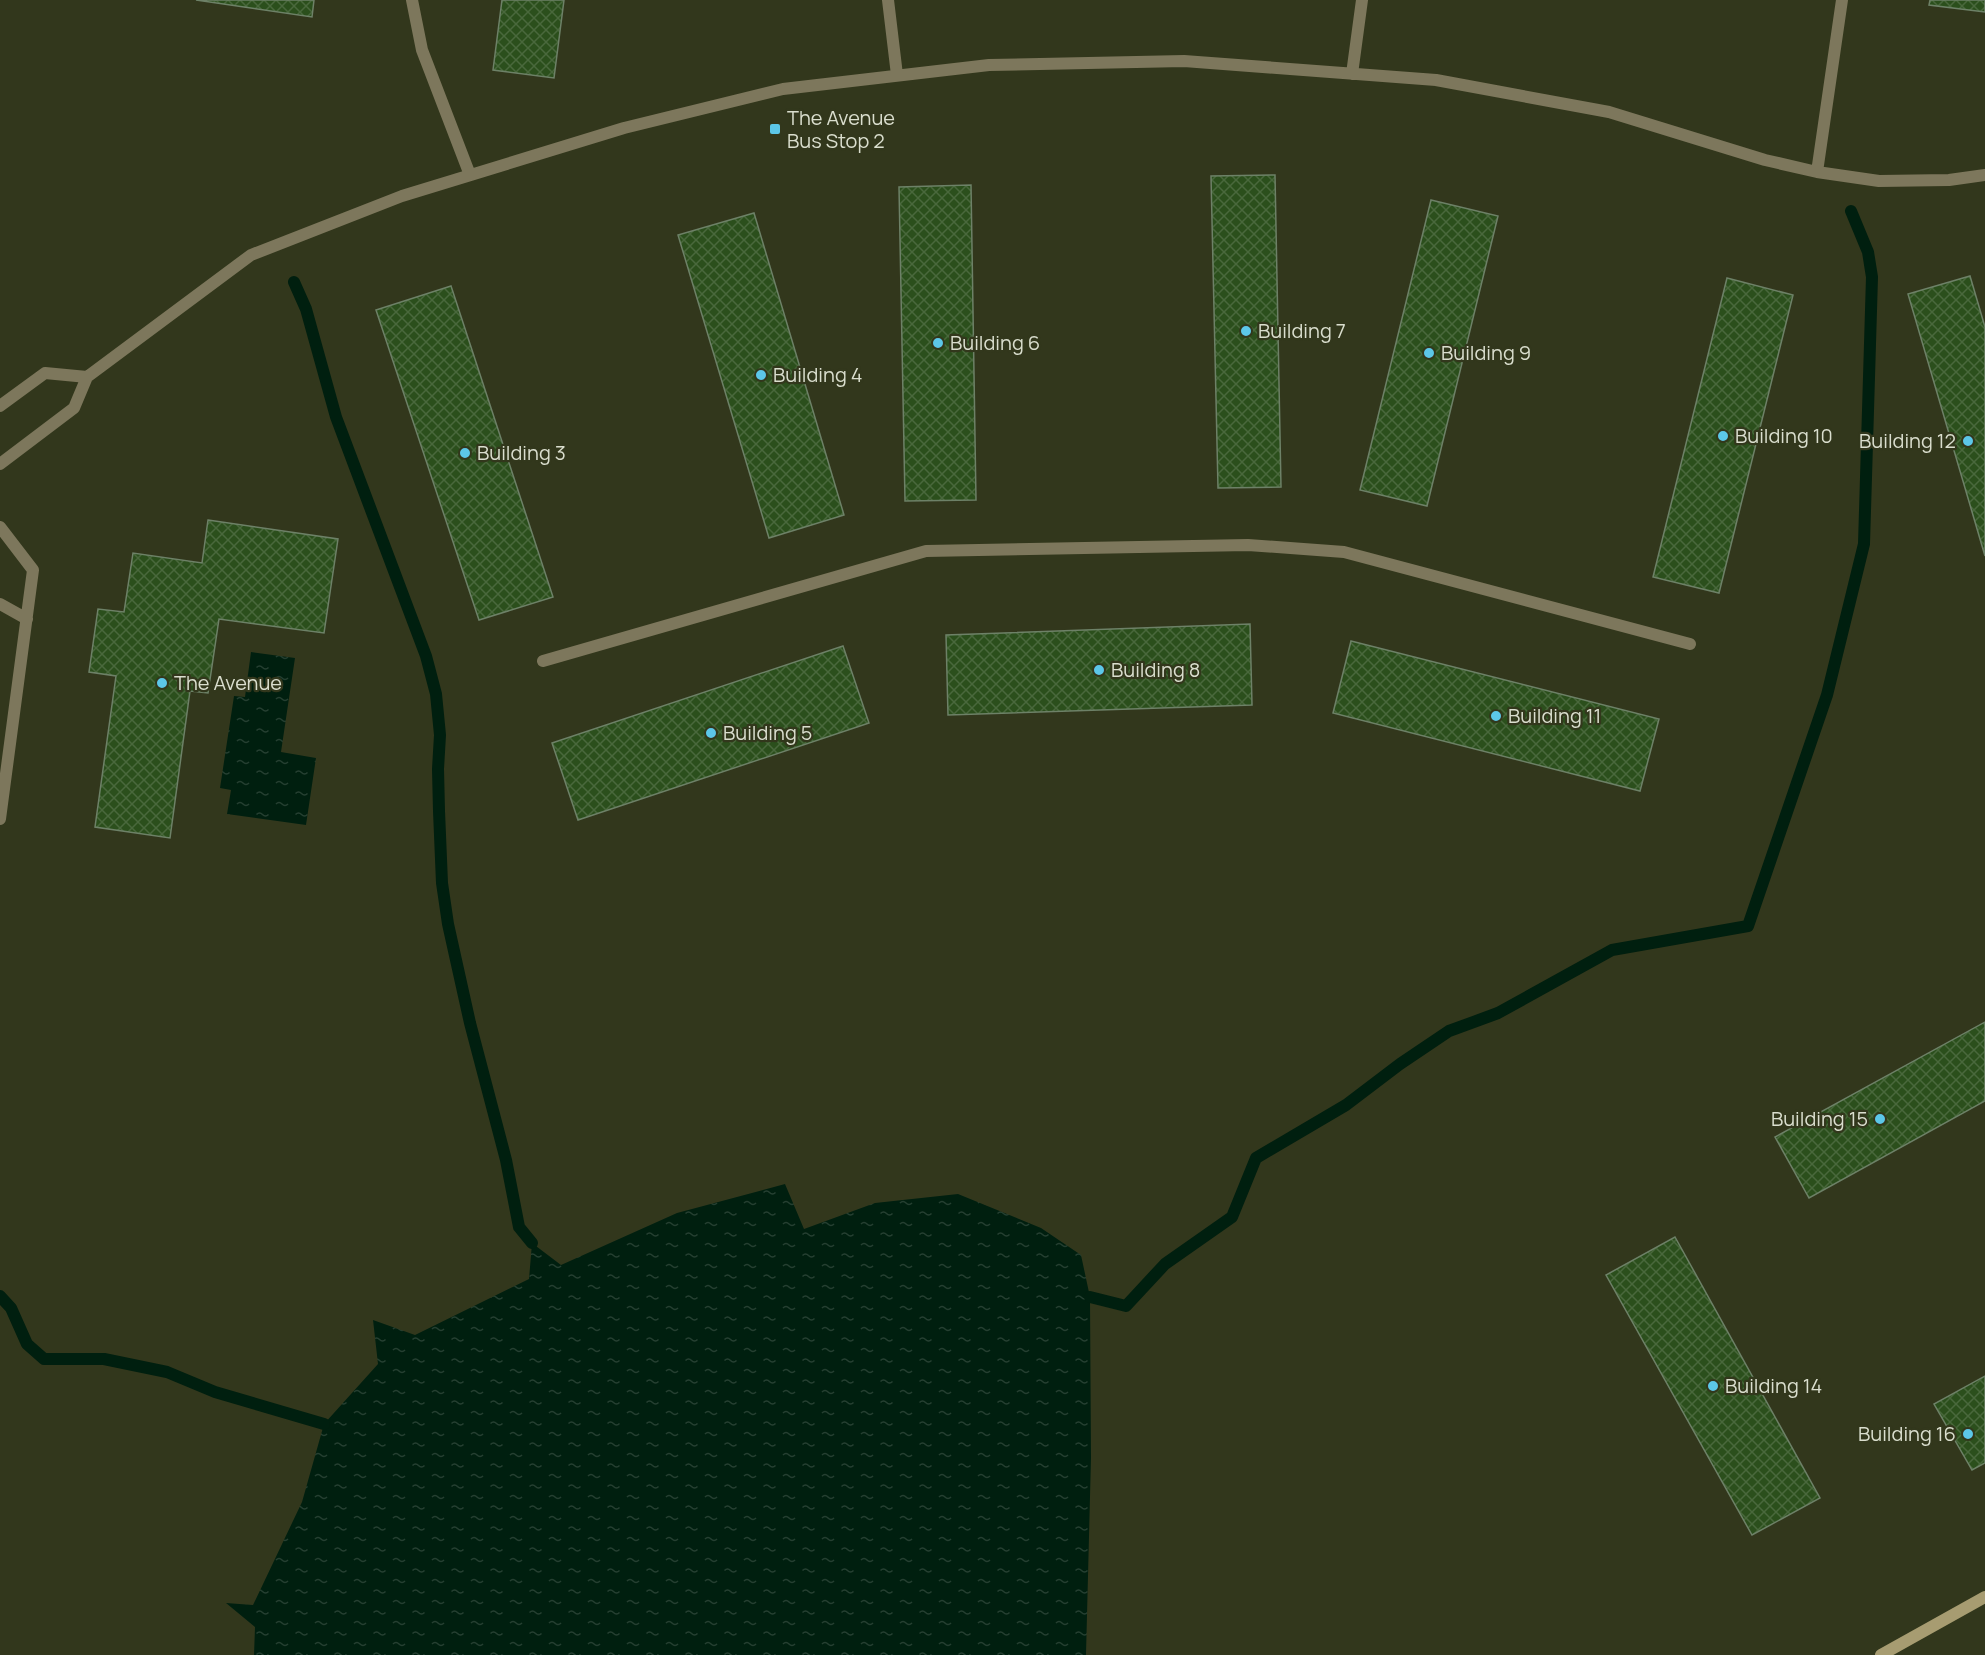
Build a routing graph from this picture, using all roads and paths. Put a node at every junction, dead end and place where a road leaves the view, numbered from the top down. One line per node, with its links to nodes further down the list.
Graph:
1 (412, 0): 8 (lane)
2 (888, 0): 6 (lane)
3 (1362, 0): 5 (lane)
4 (1842, 0): 7 (lane)
5 (1352, 74): 6 (lane); 7 (lane)
6 (897, 75): 8 (lane)
7 (1817, 172): 9 (lane)
8 (470, 175): 10 (lane)
9 (1985, 175)
10 (87, 377): 11 (lane); 12 (lane)
11 (0, 406)
12 (0, 464)
13 (0, 527): 15 (lane)
14 (0, 604): 15 (lane)
15 (27, 619): 18 (lane)
16 (1690, 644): 17 (lane)
17 (543, 661)
18 (0, 819)
19 (1985, 1597): 20 (main road)
20 (1881, 1655)

